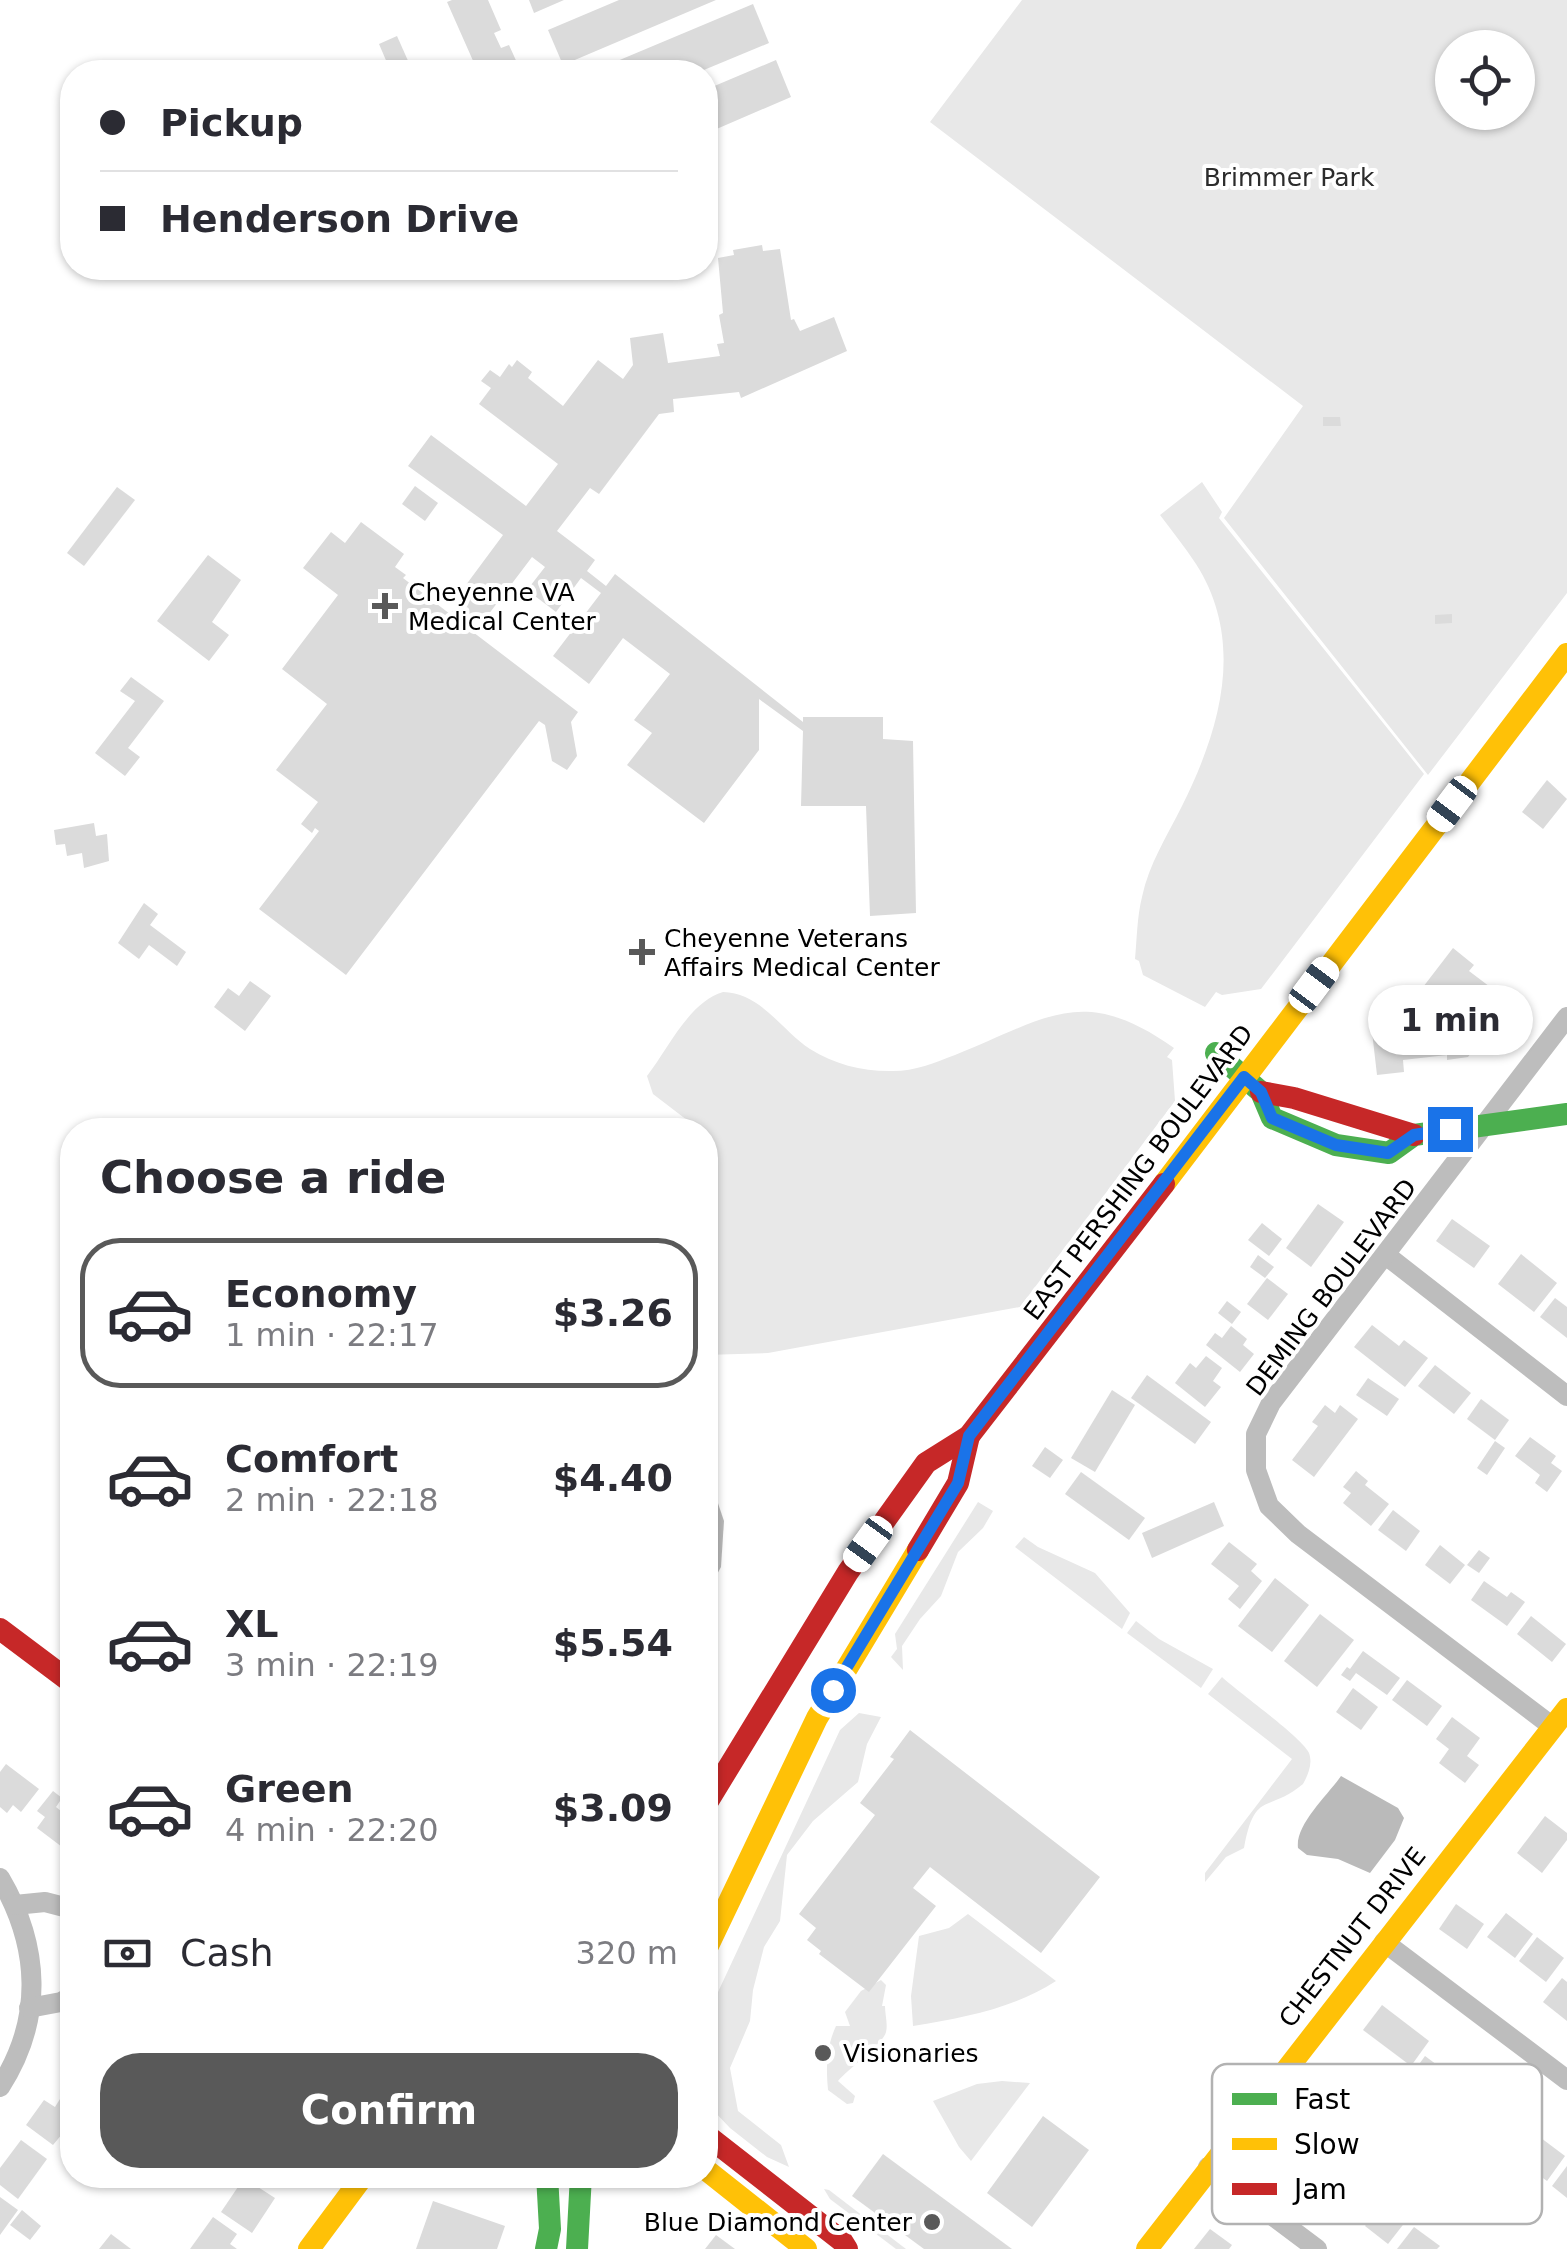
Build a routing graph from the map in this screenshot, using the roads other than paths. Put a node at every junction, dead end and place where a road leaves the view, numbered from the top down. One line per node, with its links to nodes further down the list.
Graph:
1 (1567, 654): 4 (main road, EAST PERSHING BOULEVARD)
2 (1567, 1017): 6 (street, DEMING BOULEVARD)
3 (1216, 1053): 4 (main road)
4 (1253, 1085): 7 (main road); 7 (main road); 10 (main road, EAST PERSHING BOULEVARD)
5 (1567, 1114): 6 (main road)
6 (1487, 1124): 7 (main road); 8 (street, DEMING BOULEVARD)
7 (1414, 1135)
8 (1387, 1256): 9 (street); 13 (street, DEMING BOULEVARD)
9 (1567, 1396)
10 (969, 1436): 14 (main road, EAST PERSHING BOULEVARD); 18 (main road, EAST PERSHING BOULEVARD)
11 (0, 1628): 12 (main road)
12 (60, 1673)
13 (1560, 1718): 19 (main road, CHESTNUT DRIVE)
14 (718, 1785)
15 (0, 1878): 16 (street)
16 (16, 1905): 17 (street); 21 (street)
17 (60, 1906)
18 (718, 1925)
19 (1384, 1942): 22 (main road, CHESTNUT DRIVE); 23 (street)
20 (60, 1999): 21 (street)
21 (29, 2008): 24 (street)
22 (1289, 2064)
23 (1567, 2080)
24 (0, 2087)
25 (718, 2144): 40 (main road)
26 (1212, 2162): 27 (main road, CHESTNUT DRIVE)
27 (1208, 2167): 28 (street); 41 (main road, CHESTNUT DRIVE)
28 (1212, 2170)
29 (718, 2179): 39 (main road)
30 (355, 2188): 34 (main road)
31 (362, 2188): 34 (main road)
32 (548, 2188): 37 (main road)
33 (580, 2188): 38 (main road)
34 (344, 2204): 36 (main road)
35 (1284, 2224): 42 (street)
36 (309, 2249)
37 (546, 2249)
38 (578, 2249)
39 (806, 2249)
40 (847, 2249)
41 (1147, 2249)
42 (1317, 2249)

